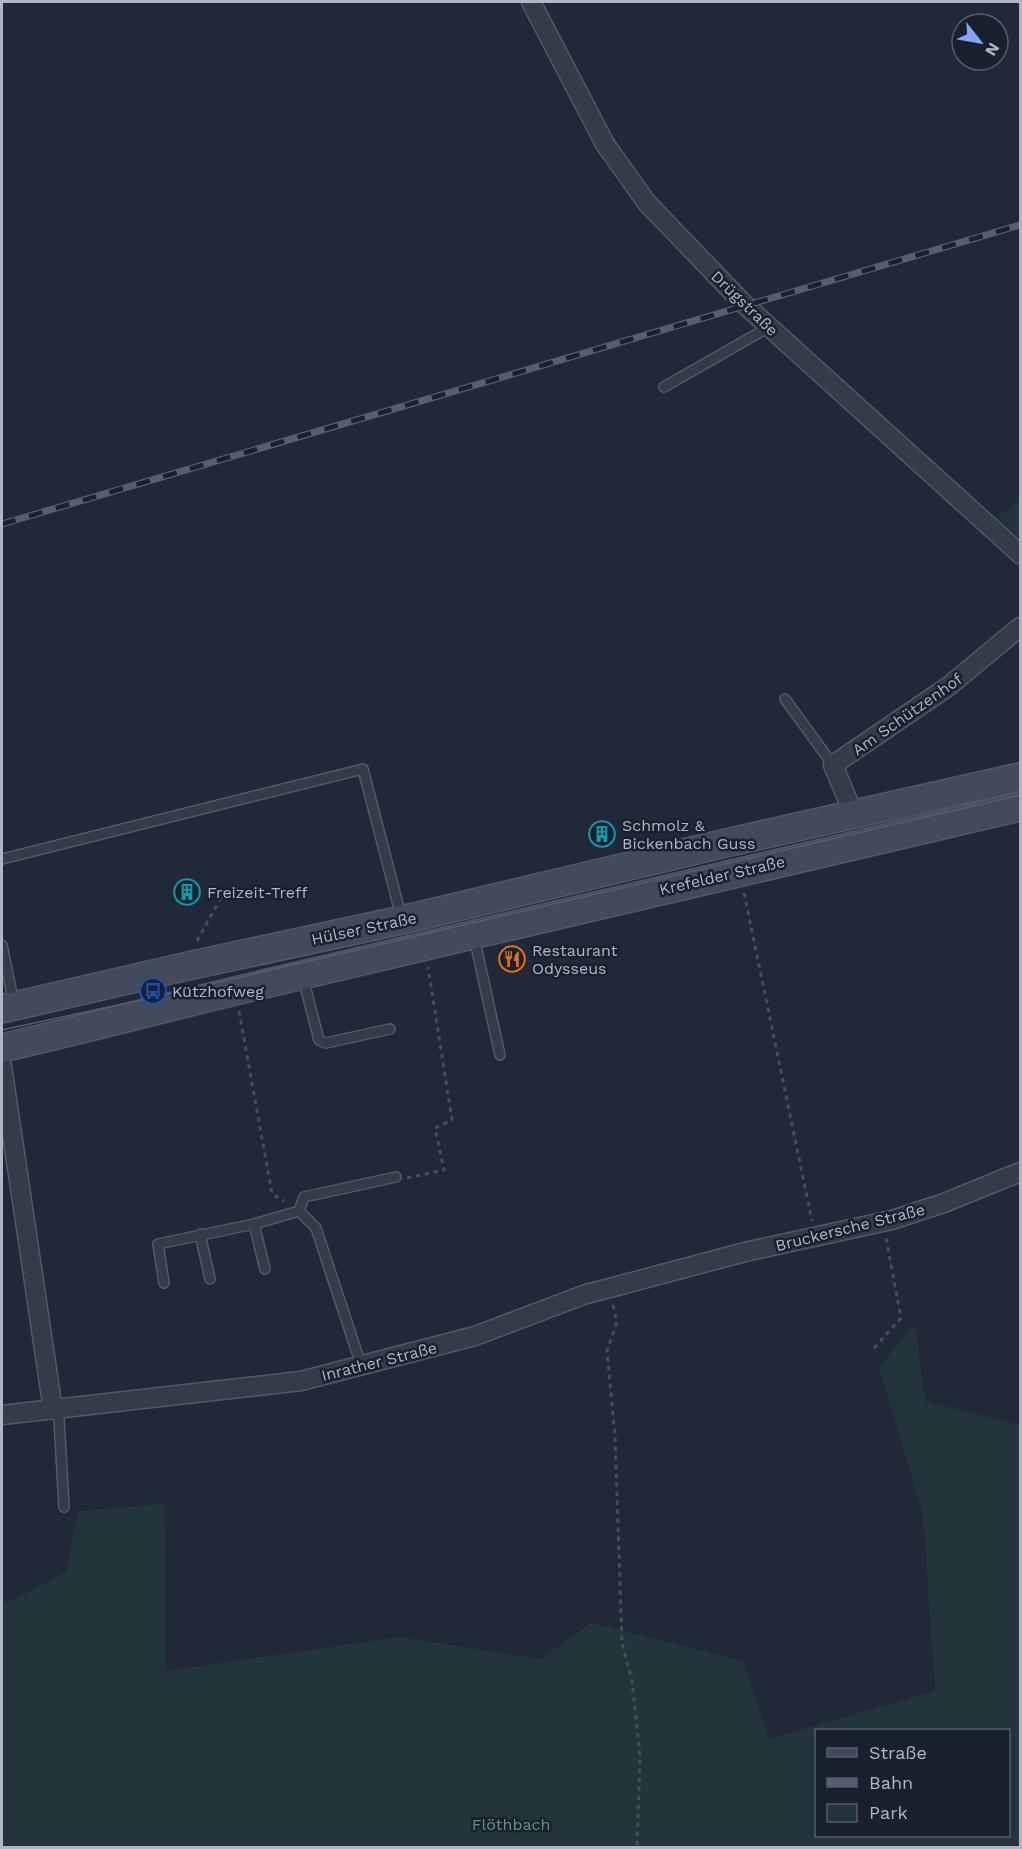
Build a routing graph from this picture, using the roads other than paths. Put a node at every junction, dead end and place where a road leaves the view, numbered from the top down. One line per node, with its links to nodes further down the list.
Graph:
1 (531, 2): 2 (street, Drügstraße)
2 (769, 327): 3 (lane); 4 (street, Drügstraße)
3 (664, 387)
4 (1020, 554)
5 (1020, 627): 7 (street, Am Schützenhof)
6 (785, 699): 7 (lane)
7 (833, 765): 10 (street, Am Schützenhof)
8 (1020, 777): 10 (street, Krefelder Straße)
9 (1020, 807): 14 (street, Krefelder Straße)
10 (854, 815): 11 (street, Krefelder Straße)
11 (726, 843): 13 (street, Hülser Straße)
12 (2, 859): 13 (lane)
13 (402, 920): 18 (street, Hülser Straße)
14 (474, 934): 16 (street, Krefelder Straße); 21 (lane)
15 (2, 945): 18 (lane)
16 (425, 946): 17 (street, Hülser Straße)
17 (302, 975): 19 (lane); 20 (street, Hülser Straße)
18 (8, 1007)
19 (390, 1029)
20 (2, 1048)
21 (500, 1055)
22 (2, 1066): 33 (street)
23 (1020, 1172): 28 (street, Bruckersche Straße)
24 (396, 1176): 25 (lane)
25 (299, 1210): 26 (lane); 32 (lane)
26 (254, 1224): 27 (lane); 29 (lane)
27 (200, 1234): 30 (lane); 31 (lane)
28 (745, 1251): 32 (street, Inrather Straße)
29 (265, 1269)
30 (210, 1279)
31 (164, 1283)
32 (361, 1365): 33 (street, Inrather Straße)
33 (53, 1410): 34 (street, Inrather Straße); 35 (lane)
34 (2, 1415)
35 (64, 1507)

